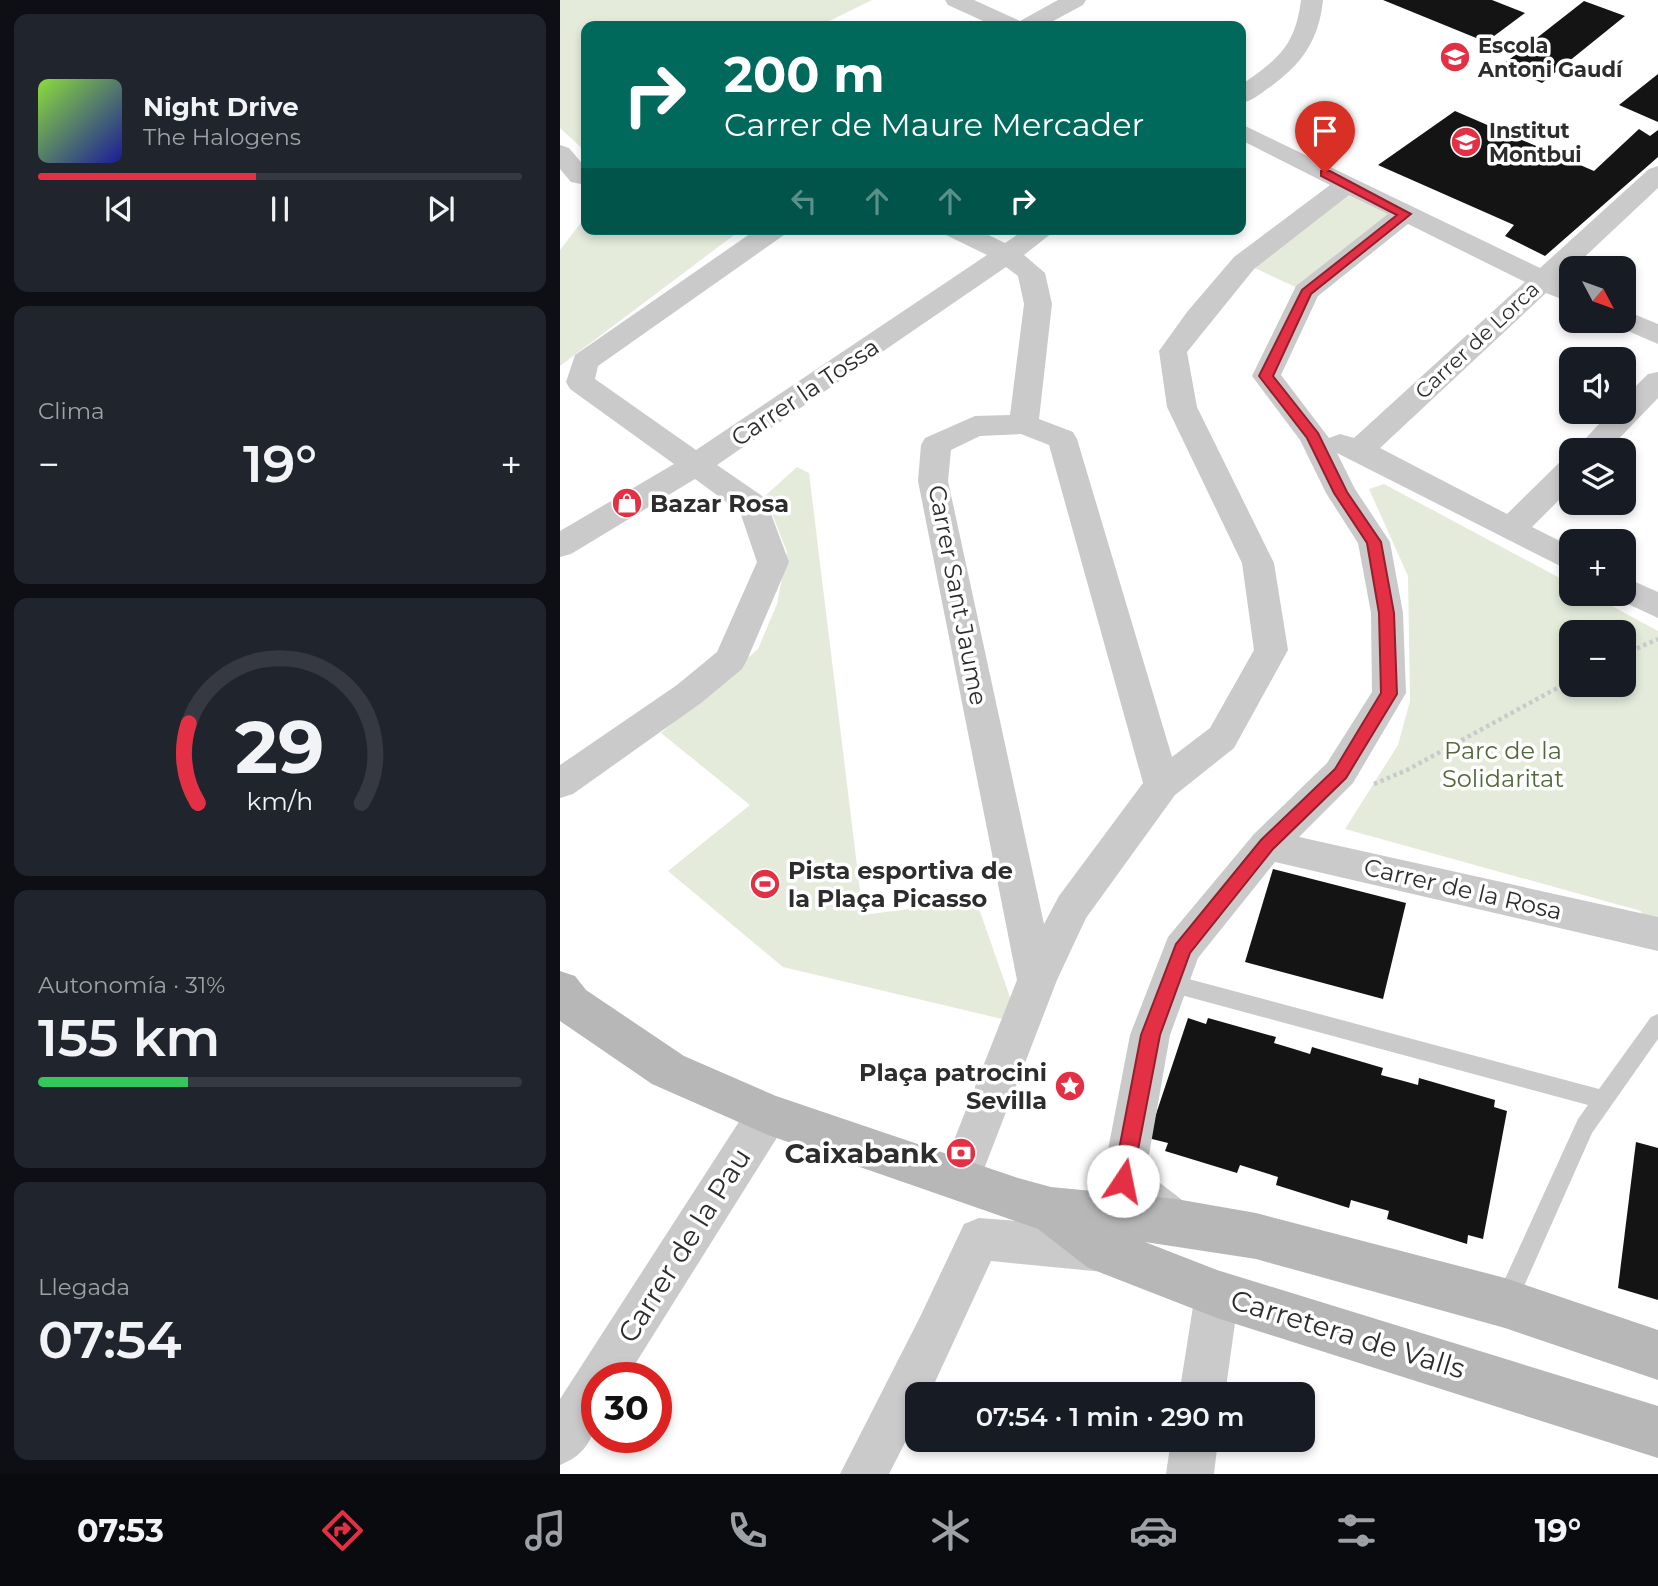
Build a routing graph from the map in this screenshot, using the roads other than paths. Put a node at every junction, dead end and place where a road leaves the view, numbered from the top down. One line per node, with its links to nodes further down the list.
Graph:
1 (956, 0): 4 (street)
2 (1075, 0): 5 (street)
3 (1312, 0): 6 (street)
4 (1001, 21)
5 (1037, 21)
6 (1246, 92)
7 (1246, 134): 11 (street)
8 (560, 153): 10 (street)
9 (1658, 174): 17 (street, Carrer de Lorca)
10 (581, 177)
11 (1347, 184): 12 (street); 34 (street)
12 (1405, 214): 17 (street); 23 (street)
13 (766, 235): 26 (street)
14 (967, 235): 16 (street)
15 (1035, 235): 16 (street, Carrer la Tossa)
16 (1006, 254): 22 (street); 26 (street, Carrer la Tossa)
17 (1542, 281): 18 (street); 25 (street, Carrer de Lorca)
18 (1559, 289)
19 (1636, 325): 20 (street)
20 (1658, 335)
21 (1658, 381): 24 (street)
22 (1024, 424): 34 (street, Carrer Sant Jaume); 37 (street, Carrer Sant Jaume)
23 (1313, 436): 25 (street); 35 (street)
24 (1602, 438)
25 (1359, 450): 28 (street)
26 (695, 465): 29 (street, Carrer la Tossa); 33 (street)
27 (1559, 481): 28 (street)
28 (1511, 529): 30 (street)
29 (560, 546)
30 (1559, 554)
31 (1636, 595): 32 (street)
32 (1658, 606)
33 (560, 785)
34 (1162, 785): 37 (street)
35 (1267, 845): 36 (street, Carrer de la Rosa); 38 (street)
36 (1658, 934)
37 (1037, 980): 43 (street)
38 (1170, 983): 41 (lane); 45 (street)
39 (564, 1004): 42 (street, Carretera de Valls)
40 (1658, 1023): 41 (lane)
41 (1603, 1100): 48 (lane)
42 (768, 1114): 43 (street, Carretera de Valls); 50 (street, Carrer de la Pau)
43 (959, 1181): 44 (street, Carretera de Valls)
44 (1051, 1210): 45 (street, Carretera de Valls); 46 (street, Carretera de Valls)
45 (1176, 1222): 48 (street, Carretera de Valls)
46 (1104, 1250): 47 (street, Carretera de Valls); 56 (street)
47 (1217, 1294): 51 (street); 53 (street, Carretera de Valls)
48 (1505, 1303): 49 (street, Carretera de Valls)
49 (1658, 1355)
50 (611, 1362)
51 (1204, 1382)
52 (581, 1409): 54 (street)
53 (1658, 1432)
54 (560, 1442)
55 (1193, 1452): 57 (street)
56 (864, 1474)
57 (1190, 1474)

